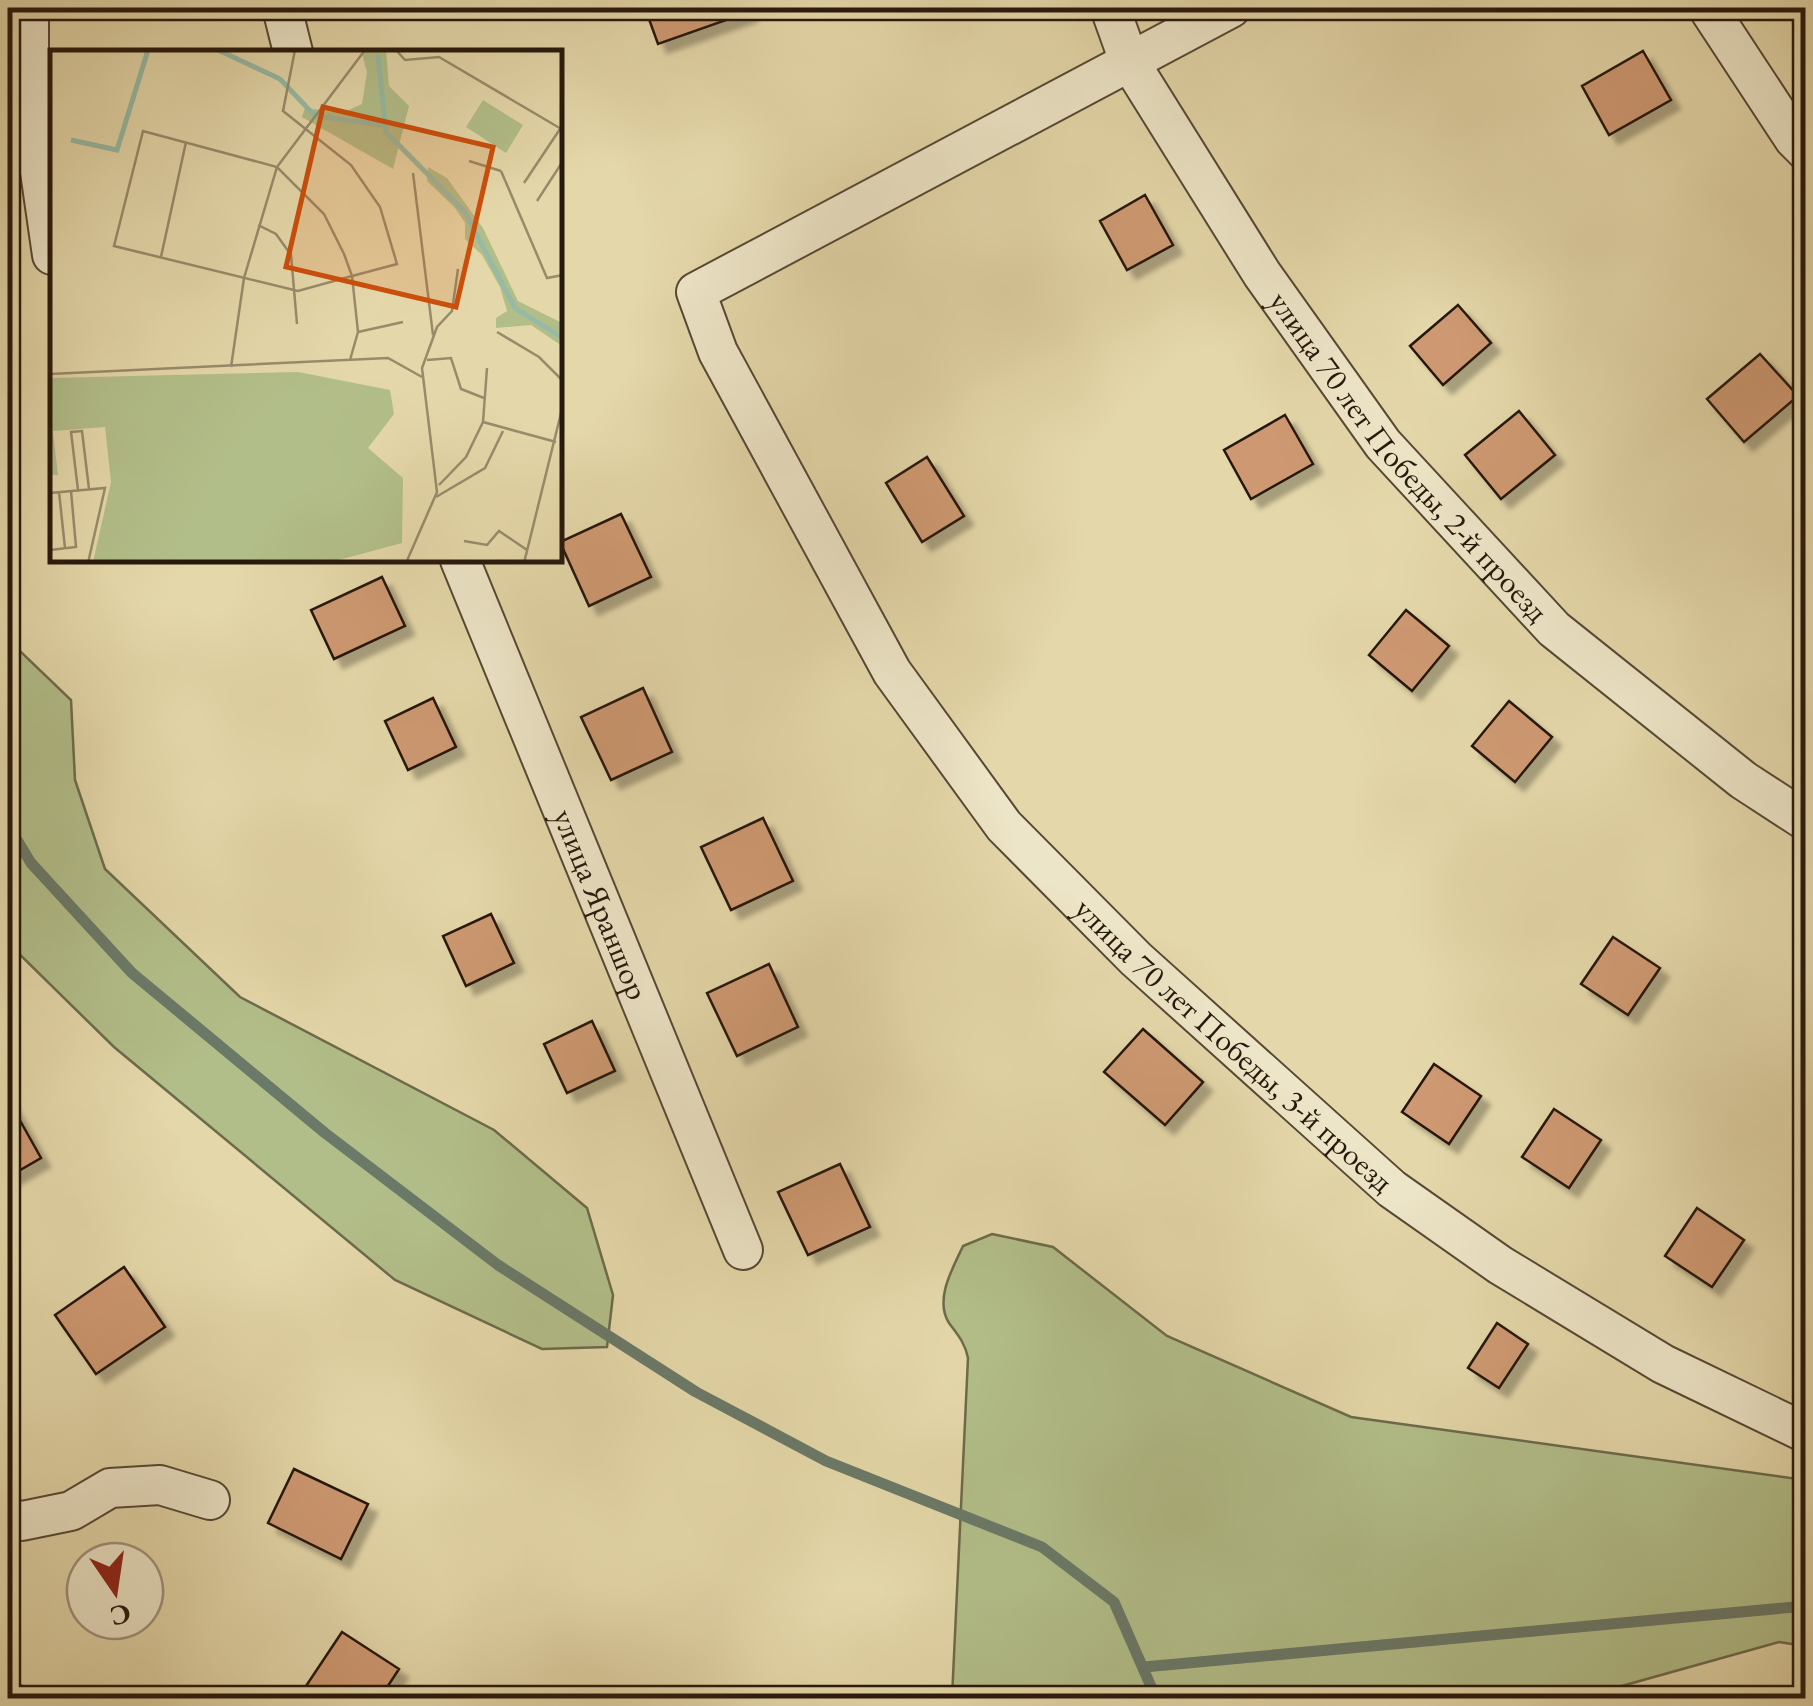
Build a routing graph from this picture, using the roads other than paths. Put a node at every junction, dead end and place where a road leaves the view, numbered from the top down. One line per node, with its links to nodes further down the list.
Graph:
1 (28, 8): 9 (street)
2 (282, 8): 6 (street)
3 (1110, 8): 7 (street, улица 70 лет Победы, 2-й проезд)
4 (1231, 8): 7 (street)
5 (1708, 8): 8 (street)
6 (292, 50)
7 (1129, 62): 11 (street, улица 70 лет Победы, 2-й проезд); 13 (street, улица 70 лет Победы, 3-й проезд)
8 (1806, 151)
9 (50, 242)
10 (461, 562): 12 (street, улица Яраншор)
11 (1806, 821)
12 (743, 1250)
13 (1806, 1433)
14 (210, 1500): 15 (street)
15 (8, 1518)
16 (8, 1693): 17 (lane)
17 (22, 1698)

